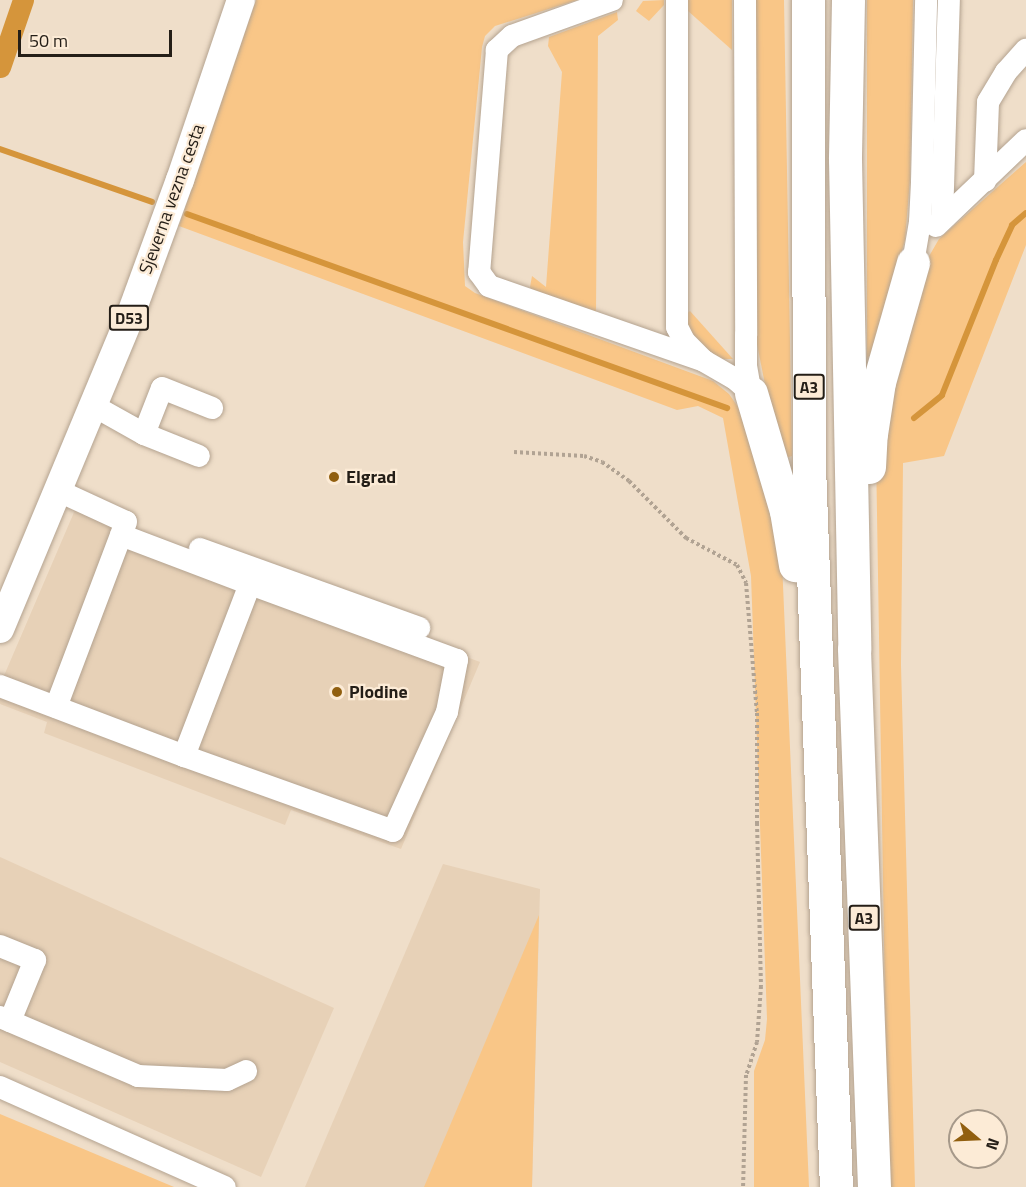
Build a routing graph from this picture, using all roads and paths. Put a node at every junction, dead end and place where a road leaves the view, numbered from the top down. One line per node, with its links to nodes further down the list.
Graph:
1 (241, 0): 16 (main road, Sjeverna vezna cesta / D53)
2 (612, 0): 14 (street)
3 (677, 0): 14 (street)
4 (745, 0): 15 (street)
5 (808, 0): 30 (highway, A3)
6 (848, 0): 26 (highway, A3)
7 (926, 0): 13 (street)
8 (949, 0): 12 (street)
9 (1026, 50): 11 (street)
10 (1026, 140): 11 (street)
11 (985, 181): 12 (street)
12 (942, 219): 13 (street)
13 (914, 263): 26 (highway)
14 (704, 361): 15 (street)
15 (751, 393): 30 (highway)
16 (94, 406): 18 (street); 21 (main road, Sjeverna vezna cesta / D53)
17 (212, 408): 18 (street)
18 (144, 434): 20 (street)
19 (514, 452): 36 (path)
20 (199, 456)
21 (59, 491): 22 (street); 25 (main road, Sjeverna vezna cesta / D53)
22 (123, 529): 23 (street); 24 (street); 28 (street)
23 (250, 584): 29 (street); 29 (street)
24 (419, 628)
25 (0, 629)
26 (854, 649): 38 (highway, A3)
27 (0, 686): 28 (street)
28 (56, 707): 29 (street)
29 (184, 756)
30 (819, 774): 37 (highway, A3)
31 (0, 946): 32 (street)
32 (5, 1019): 33 (street)
33 (246, 1071)
34 (0, 1087): 35 (street)
35 (225, 1187)
36 (743, 1187)
37 (837, 1187)
38 (874, 1187)

